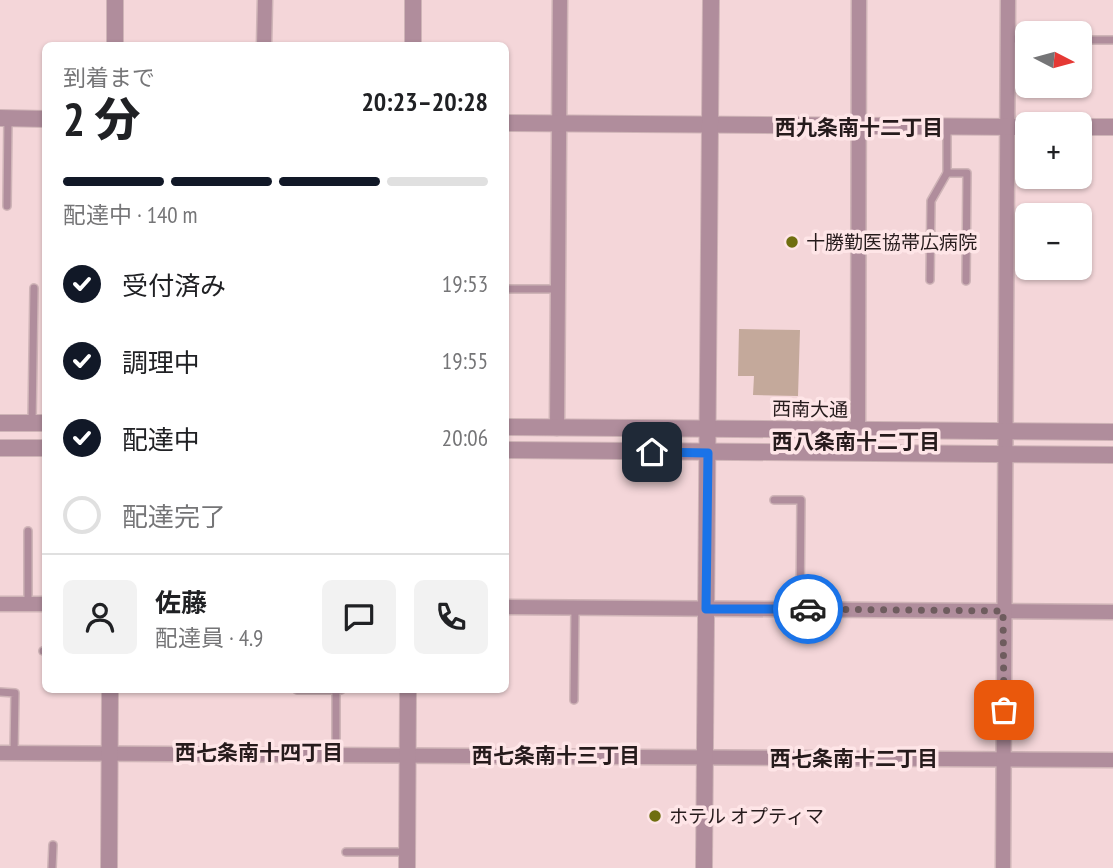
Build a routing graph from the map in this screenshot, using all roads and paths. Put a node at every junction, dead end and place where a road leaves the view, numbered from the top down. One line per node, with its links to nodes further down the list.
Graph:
1 (115, 0): 12 (street)
2 (265, 0): 13 (street)
3 (413, 0): 14 (street)
4 (560, 0): 18 (street)
5 (711, 0): 20 (street)
6 (859, 0): 19 (street)
7 (1008, 0): 8 (street)
8 (1007, 39): 9 (lane); 22 (street)
9 (1015, 39)
10 (1092, 40): 11 (lane)
11 (1113, 40)
12 (115, 42)
13 (264, 42)
14 (412, 42)
15 (4, 118): 16 (street); 27 (lane)
16 (42, 119)
17 (509, 123): 18 (street)
18 (560, 123): 20 (street); 32 (street)
19 (860, 124): 20 (street); 21 (street); 38 (street)
20 (711, 125): 37 (street)
21 (947, 126): 22 (street); 26 (lane)
22 (1006, 127): 23 (street); 39 (street)
23 (1015, 127)
24 (1092, 127): 25 (street)
25 (1113, 127)
26 (947, 173): 28 (lane); 29 (lane)
27 (7, 206)
28 (930, 280)
29 (965, 281)
30 (34, 288): 34 (lane)
31 (509, 289): 32 (lane)
32 (558, 289): 36 (street)
33 (0, 423): 34 (street)
34 (39, 423)
35 (509, 427): 36 (street, 西南大通)
36 (556, 428): 37 (street, 西南大通)
37 (708, 429): 38 (street, 西南大通); 44 (street)
38 (858, 430): 39 (street, 西南大通)
39 (1006, 432): 40 (street, 西南大通); 45 (street)
40 (1113, 432)
41 (0, 448): 42 (street)
42 (42, 448)
43 (509, 450): 44 (street)
44 (708, 453): 45 (street); 54 (street)
45 (1006, 454): 46 (street); 56 (street)
46 (1113, 455)
47 (774, 499): 55 (lane)
48 (28, 531): 50 (lane)
49 (0, 604): 50 (street)
50 (28, 604): 51 (street)
51 (42, 604)
52 (509, 607): 53 (street)
53 (575, 608): 54 (street); 62 (lane)
54 (706, 609): 55 (street); 67 (street)
55 (800, 609): 56 (street)
56 (1003, 611): 57 (street); 68 (street)
57 (1113, 612)
58 (0, 692): 63 (lane)
59 (110, 693): 64 (street)
60 (339, 693): 65 (lane)
61 (408, 693): 66 (street)
62 (574, 700)
63 (7, 753): 64 (street)
64 (110, 754): 65 (street); 74 (street)
65 (336, 755): 66 (street)
66 (407, 756): 67 (street); 72 (street)
67 (705, 759): 68 (street); 75 (street)
68 (1004, 759): 69 (street); 76 (street)
69 (1113, 760)
70 (53, 845): 73 (lane)
71 (346, 852): 72 (lane)
72 (407, 860)
73 (52, 868)
74 (109, 868)
75 (704, 868)
76 (1003, 868)

